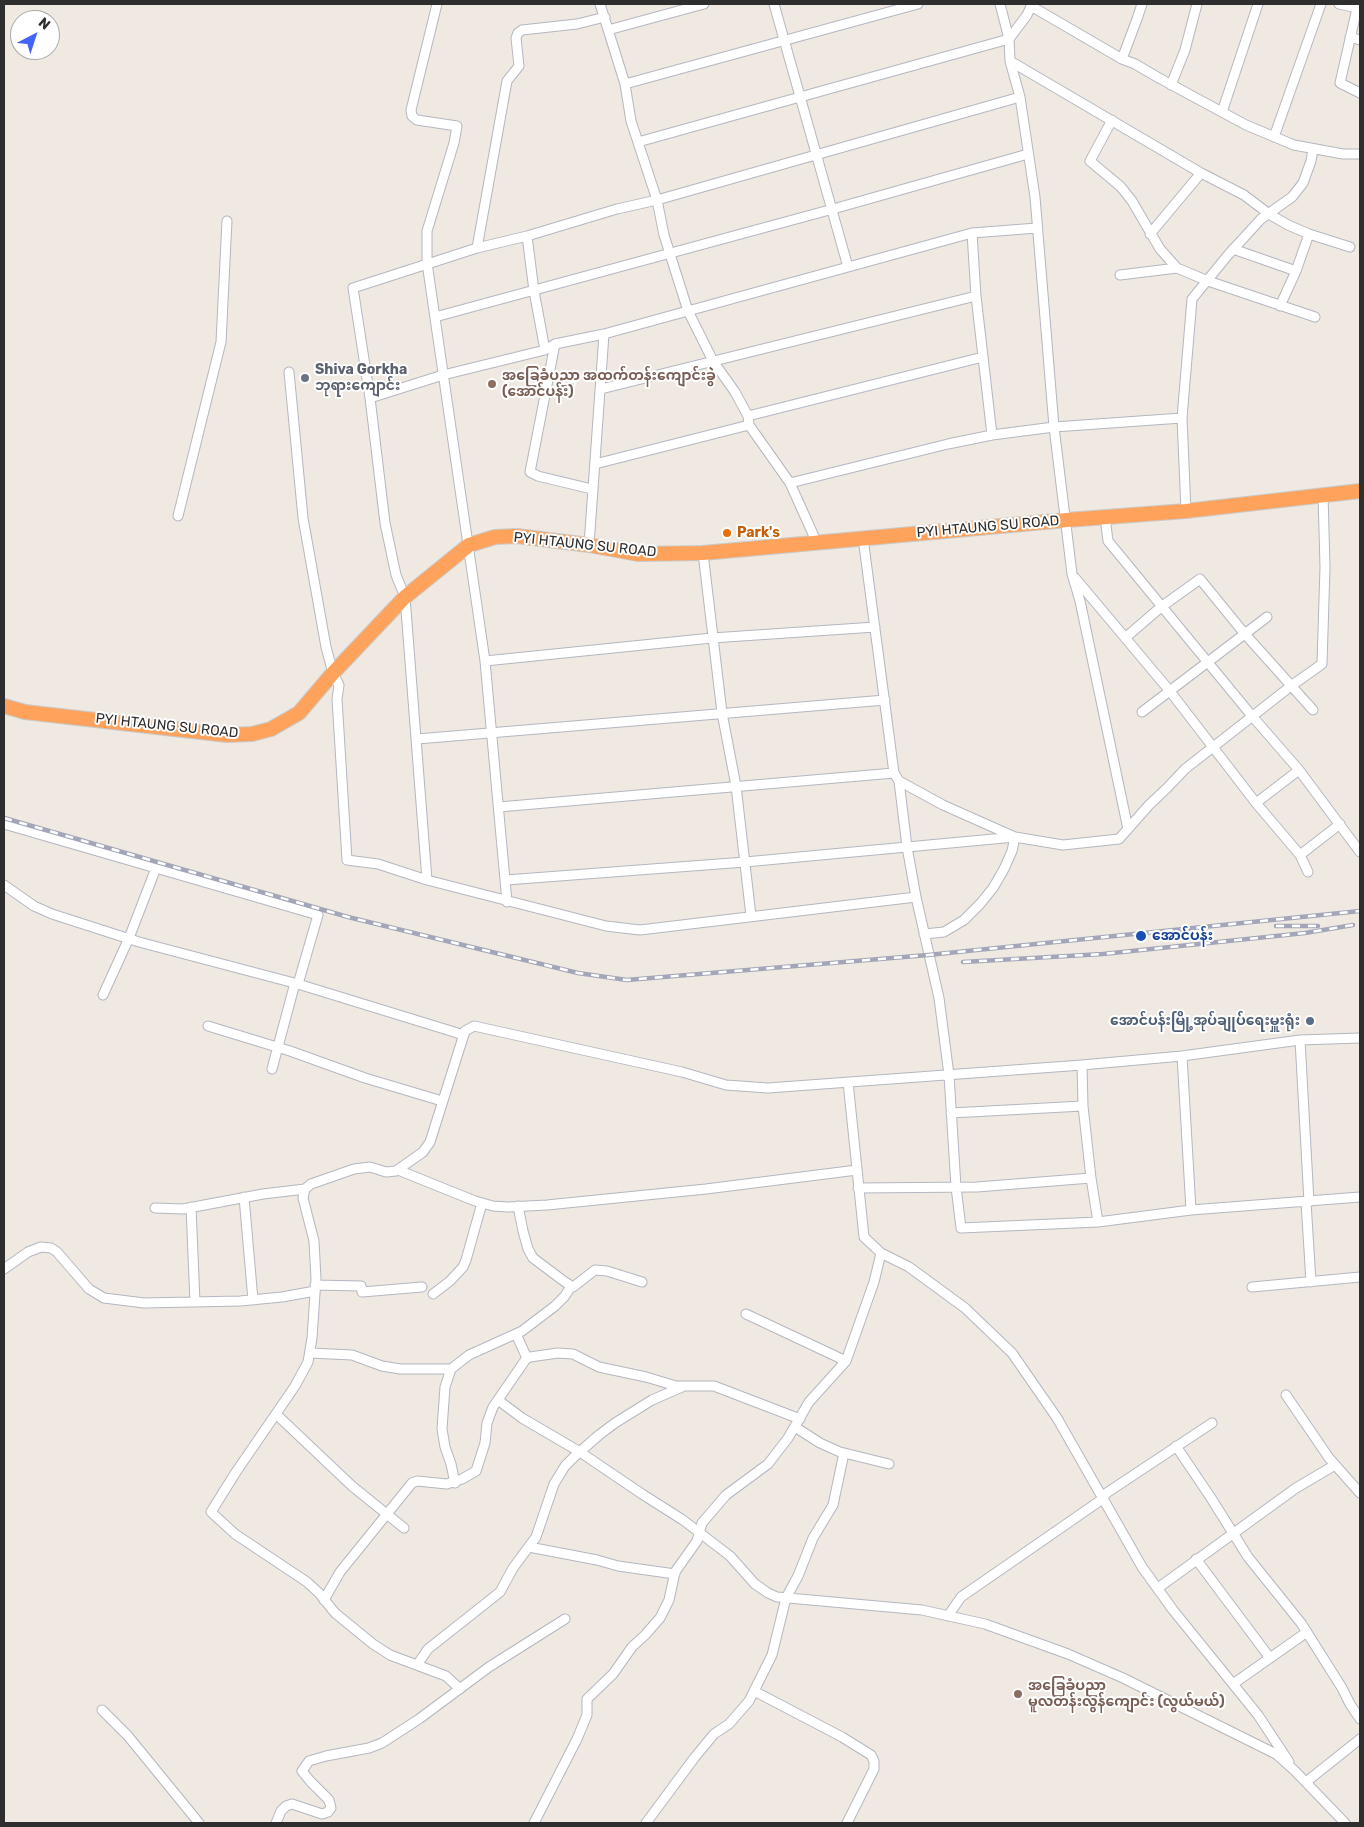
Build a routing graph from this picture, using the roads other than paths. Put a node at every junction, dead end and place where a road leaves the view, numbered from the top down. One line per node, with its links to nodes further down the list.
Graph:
1 (437, 4): 49 (street)
2 (600, 4): 14 (street)
3 (704, 4): 15 (street)
4 (774, 4): 19 (street)
5 (918, 4): 19 (street)
6 (1000, 4): 17 (street)
7 (1142, 4): 20 (street)
8 (1197, 4): 23 (street)
9 (1258, 4): 27 (street)
10 (1321, 4): 29 (street)
11 (1339, 4): 13 (street)
12 (1031, 5): 17 (street); 20 (street)
13 (1357, 6): 16 (street)
14 (605, 18): 15 (street); 46 (street)
15 (608, 30): 22 (street)
16 (1350, 37): 18 (street); 24 (street)
17 (1009, 39): 21 (street); 25 (street)
18 (1360, 40)
19 (784, 41): 22 (street); 25 (street)
20 (1122, 59): 23 (street)
21 (1010, 61): 26 (street); 28 (street)
22 (625, 84): 30 (street)
23 (1171, 85): 27 (street)
24 (1360, 93)
25 (802, 97): 30 (street); 34 (street)
26 (1020, 98): 32 (street); 34 (street)
27 (1222, 112): 29 (street)
28 (1112, 120): 35 (street); 42 (street)
29 (1274, 137): 31 (street)
30 (638, 142): 36 (street)
31 (1313, 149): 33 (street); 38 (street)
32 (1028, 154): 37 (street); 40 (street)
33 (1360, 154)
34 (816, 155): 36 (street); 37 (street)
35 (1201, 173): 38 (street); 42 (street)
36 (657, 200): 44 (street); 48 (street)
37 (833, 209): 48 (street); 50 (street)
38 (1269, 214): 43 (street); 47 (street)
39 (227, 221): 80 (street)
40 (1037, 228): 41 (street); 72 (street)
41 (972, 233): 50 (street); 56 (street)
42 (1150, 234): 51 (street)
43 (1309, 234): 45 (street); 52 (street)
44 (527, 236): 46 (street); 55 (street)
45 (1350, 246)
46 (477, 248): 49 (street)
47 (1233, 249): 52 (street); 54 (street)
48 (671, 254): 55 (street); 58 (street)
49 (427, 263): 59 (street); 69 (street)
50 (848, 267): 58 (street)
51 (1176, 268): 53 (street); 54 (street)
52 (1296, 271): 57 (street)
53 (1120, 275)
54 (1208, 281): 57 (street); 70 (street)
55 (534, 291): 59 (street); 63 (street)
56 (976, 296): 64 (street); 65 (street)
57 (1280, 306): 60 (street)
58 (688, 311): 61 (street); 65 (street)
59 (435, 317): 67 (street)
60 (1315, 317)
61 (604, 334): 62 (street); 68 (street)
62 (555, 344): 63 (street); 76 (street)
63 (545, 350): 67 (street)
64 (983, 357): 71 (street); 73 (street)
65 (713, 361): 68 (street); 71 (street)
66 (289, 372): 98 (street)
67 (443, 375): 69 (street); 85 (street)
68 (601, 389): 74 (street)
69 (370, 398): 89 (street)
70 (1182, 418): 72 (street); 79 (street)
71 (748, 420): 74 (street); 75 (street)
72 (1054, 427): 73 (street); 82 (street)
73 (992, 435): 75 (street)
74 (595, 464): 76 (street)
75 (790, 483): 84 (street)
76 (592, 489): 86 (street)
77 (1360, 491): 78 (highway, PYI HTAUNG SU ROAD)
78 (1323, 494): 79 (highway, PYI HTAUNG SU ROAD); 99 (street)
79 (1186, 511): 81 (highway, PYI HTAUNG SU ROAD)
80 (178, 516)
81 (1105, 517): 82 (highway, PYI HTAUNG SU ROAD); 90 (street)
82 (1067, 520): 83 (highway, PYI HTAUNG SU ROAD); 88 (street)
83 (863, 538): 84 (highway, PYI HTAUNG SU ROAD); 92 (street)
84 (817, 543): 87 (highway, PYI HTAUNG SU ROAD)
85 (469, 545): 86 (highway, PYI HTAUNG SU ROAD); 89 (highway, PYI HTAUNG SU ROAD); 96 (street)
86 (589, 545): 87 (highway, PYI HTAUNG SU ROAD)
87 (703, 553): 94 (street)
88 (1072, 574): 95 (street); 117 (street)
89 (404, 597): 98 (highway, PYI HTAUNG SU ROAD); 108 (street)
90 (1162, 607): 93 (street); 95 (street); 97 (street)
91 (1267, 617): 93 (street)
92 (875, 627): 94 (street); 101 (street)
93 (1244, 633): 97 (street); 99 (street)
94 (712, 638): 96 (street); 105 (street)
95 (1125, 638): 100 (street)
96 (485, 661): 107 (street)
97 (1208, 662): 100 (street); 106 (street)
98 (333, 673): 102 (highway, PYI HTAUNG SU ROAD); 125 (street)
99 (1291, 686): 103 (street); 106 (street)
100 (1169, 690): 104 (street); 109 (street)
101 (885, 700): 105 (street); 111 (street)
102 (4, 706)
103 (1313, 710)
104 (1142, 712)
105 (722, 713): 107 (street); 112 (street)
106 (1252, 716): 109 (street); 110 (street)
107 (492, 733): 108 (street); 114 (street)
108 (416, 739): 125 (street)
109 (1213, 746): 113 (street); 117 (street)
110 (1299, 770): 113 (street); 116 (street)
111 (896, 777): 112 (street); 118 (street); 119 (street)
112 (736, 786): 114 (street); 122 (street)
113 (1256, 803): 121 (street)
114 (499, 807): 126 (street)
115 (4, 824): 123 (street)
116 (1340, 824): 120 (street); 121 (street)
117 (1128, 829): 118 (street)
118 (1015, 837): 119 (street); 131 (street)
119 (907, 846): 122 (street); 128 (street)
120 (1360, 852)
121 (1300, 856): 124 (street)
122 (745, 862): 126 (street); 130 (street)
123 (156, 868): 132 (street); 133 (street)
124 (1308, 872)
125 (427, 880): 129 (street)
126 (506, 880): 129 (street)
127 (4, 885): 132 (street)
128 (916, 896): 130 (street); 131 (street)
129 (507, 902): 130 (street)
130 (751, 916)
131 (924, 934): 143 (street)
132 (129, 938): 133 (street); 134 (street)
133 (296, 983): 136 (street); 139 (street)
134 (103, 995)
135 (208, 1026): 139 (street)
136 (464, 1035): 144 (street); 145 (street)
137 (1360, 1038): 138 (street)
138 (1300, 1040): 140 (street); 156 (street)
139 (278, 1048): 142 (street); 145 (street)
140 (1182, 1056): 141 (street); 161 (street)
141 (1082, 1066): 143 (street); 146 (street)
142 (272, 1069)
143 (949, 1075): 144 (street); 147 (street)
144 (848, 1082): 149 (street)
145 (442, 1102): 148 (street)
146 (1083, 1106): 147 (street); 150 (street)
147 (951, 1113): 151 (street)
148 (398, 1170): 153 (street); 157 (street)
149 (857, 1170): 152 (street); 158 (street)
150 (1091, 1178): 151 (street); 162 (street)
151 (956, 1187): 152 (street); 162 (street)
152 (858, 1188): 163 (street)
153 (305, 1189): 155 (street); 171 (street)
154 (1360, 1197): 156 (street)
155 (244, 1198): 159 (street); 173 (street)
156 (1307, 1202): 161 (street); 167 (street)
157 (482, 1203): 158 (street); 172 (street)
158 (518, 1206): 168 (street)
159 (191, 1207): 160 (street); 174 (street)
160 (155, 1208)
161 (1191, 1210): 162 (street)
162 (1098, 1222)
163 (881, 1253): 179 (street); 194 (street)
164 (4, 1269): 174 (street)
165 (1360, 1277): 167 (street)
166 (642, 1282): 168 (street)
167 (1311, 1282): 169 (street)
168 (571, 1286): 176 (street)
169 (1252, 1286)
170 (422, 1287): 171 (street)
171 (315, 1288): 173 (street); 177 (street)
172 (433, 1294)
173 (253, 1300): 174 (street)
174 (195, 1302)
175 (746, 1314): 179 (street)
176 (516, 1334): 178 (street); 180 (street)
177 (310, 1353): 180 (street); 184 (street)
178 (527, 1358): 181 (street); 183 (street)
179 (846, 1362): 185 (street)
180 (450, 1369): 192 (street)
181 (684, 1386): 185 (street); 188 (street)
182 (1286, 1395): 191 (street)
183 (498, 1400): 188 (street); 192 (street)
184 (276, 1414): 195 (street); 204 (street)
185 (797, 1423): 189 (street); 197 (street)
186 (1212, 1423): 187 (street)
187 (1176, 1446): 194 (street); 198 (street)
188 (580, 1452): 197 (street); 199 (street)
189 (844, 1453): 190 (street); 203 (street)
190 (889, 1464)
191 (1335, 1464): 193 (street); 198 (street)
192 (455, 1483): 195 (street)
193 (1360, 1493)
194 (1103, 1497): 202 (street); 205 (street)
195 (387, 1514): 196 (street); 204 (street)
196 (404, 1528)
197 (699, 1532): 201 (street); 203 (street)
198 (1233, 1533): 200 (street); 207 (street)
199 (529, 1547): 201 (street); 209 (street)
200 (1196, 1560): 202 (street); 208 (street)
201 (675, 1574): 222 (street)
202 (1158, 1588): 210 (street)
203 (786, 1598): 205 (street); 212 (street)
204 (324, 1600): 209 (street)
205 (948, 1616): 217 (street)
206 (566, 1619): 211 (street)
207 (1307, 1632): 208 (street); 214 (street)
208 (1270, 1658): 210 (street)
209 (417, 1665): 211 (street)
210 (1233, 1684): 215 (street)
211 (460, 1689): 221 (street)
212 (754, 1691): 223 (street); 224 (street)
213 (102, 1710): 220 (street)
214 (1360, 1719)
215 (1273, 1738): 217 (street); 218 (street)
216 (1360, 1739): 219 (street)
217 (1264, 1749): 218 (street)
218 (1295, 1771): 219 (street)
219 (1306, 1782): 225 (street)
220 (199, 1823)
221 (276, 1823)
222 (534, 1823)
223 (646, 1823)
224 (847, 1823)
225 (1345, 1823)

